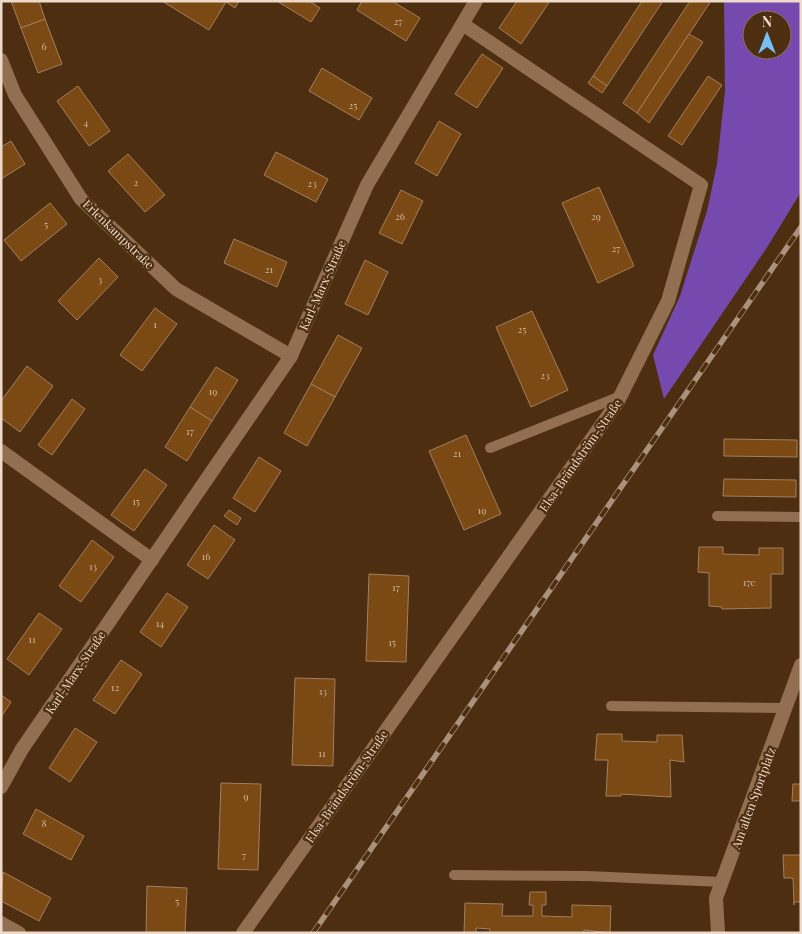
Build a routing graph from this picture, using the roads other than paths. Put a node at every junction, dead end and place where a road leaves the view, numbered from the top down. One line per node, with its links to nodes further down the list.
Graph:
1 (476, 1): 2 (street, Karl-Marx-Straße)
2 (464, 25): 4 (street, Karl-Marx-Straße); 5 (street, Elsa-Brändström-Straße)
3 (1, 60): 4 (street, Erlenkampstraße)
4 (291, 356): 10 (street, Karl-Marx-Straße)
5 (621, 396): 6 (lane); 19 (street, Elsa-Brändström-Straße)
6 (490, 448)
7 (1, 451): 10 (street)
8 (717, 516): 9 (lane)
9 (801, 517)
10 (152, 560): 14 (street, Karl-Marx-Straße)
11 (801, 665): 13 (street, Am alten Sportplatz)
12 (610, 706): 13 (lane)
13 (785, 708): 16 (street, Am alten Sportplatz)
14 (1, 787)
15 (454, 875): 16 (lane)
16 (722, 882): 20 (street, Am alten Sportplatz)
17 (1, 923): 18 (street)
18 (19, 933)
19 (243, 933)
20 (718, 933)

